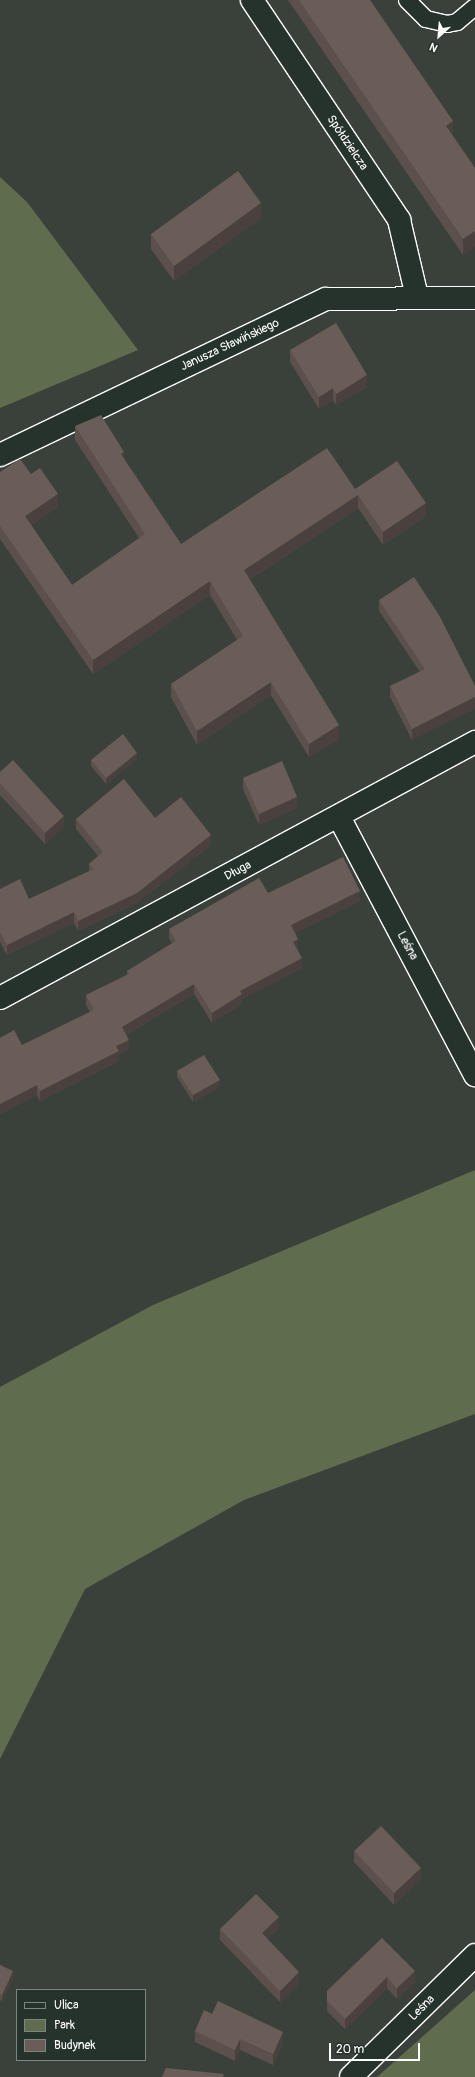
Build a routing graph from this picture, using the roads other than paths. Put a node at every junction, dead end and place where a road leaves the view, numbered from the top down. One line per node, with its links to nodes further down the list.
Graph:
1 (252, 0): 4 (street, Spółdzielcza)
2 (407, 0): 3 (lane)
3 (475, 7)
4 (416, 297): 5 (street, Janusza Sławińskiego); 6 (street, Janusza Sławińskiego)
5 (475, 298)
6 (0, 454)
7 (475, 742): 8 (street, Długa)
8 (338, 817): 9 (street, Długa); 10 (street, Leśna)
9 (0, 998)
10 (475, 1075)
11 (475, 1955): 12 (street, Leśna)
12 (351, 2077)

